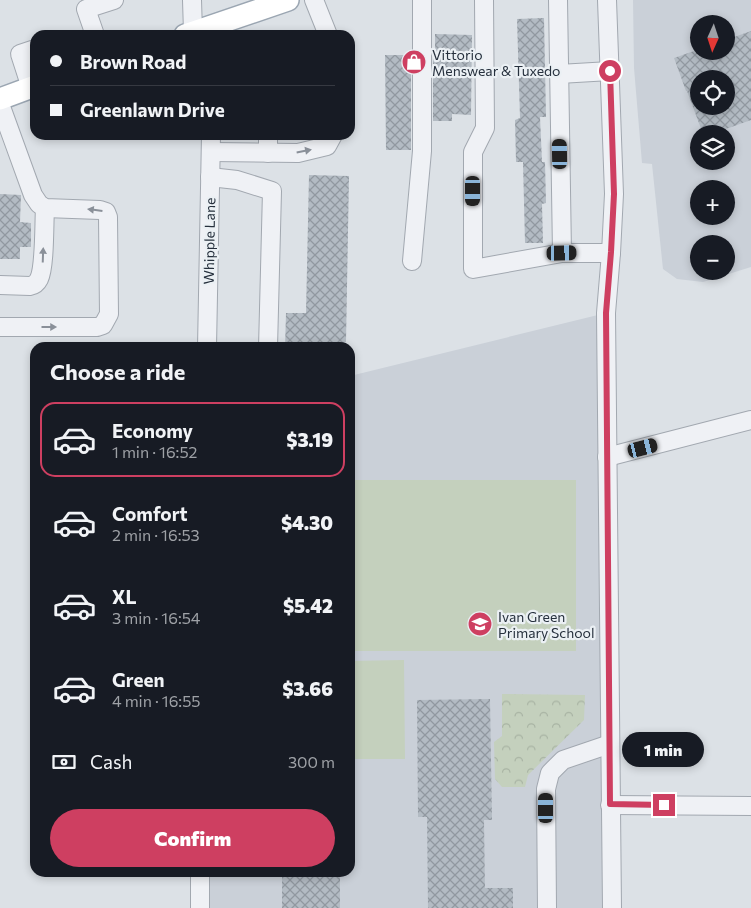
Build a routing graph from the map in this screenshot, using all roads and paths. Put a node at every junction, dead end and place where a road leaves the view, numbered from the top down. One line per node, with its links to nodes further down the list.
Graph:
1 (114, 0): 9 (street)
2 (192, 0): 11 (street)
3 (288, 0): 12 (main road)
4 (314, 0): 13 (street)
5 (422, 0): 29 (street)
6 (484, 0): 28 (street)
7 (558, 0): 16 (street)
8 (607, 0): 15 (street)
9 (84, 5): 10 (street)
10 (88, 30)
11 (200, 30)
12 (206, 30)
13 (326, 30)
14 (30, 51): 17 (street)
15 (610, 71): 16 (street); 27 (street)
16 (559, 74): 28 (street)
17 (30, 79)
18 (30, 88): 19 (main road)
19 (0, 99)
20 (0, 104): 26 (street)
21 (268, 140): 24 (street)
22 (330, 140): 24 (street, one-way to 22)
23 (211, 144): 24 (street); 25 (street, Whipple Lane)
24 (268, 153)
25 (210, 177): 32 (street, Whipple Lane); 33 (street)
26 (45, 208): 30 (street, one-way to 26); 31 (street, one-way to 26)
27 (611, 252): 28 (street); 35 (street)
28 (562, 253)
29 (412, 261)
30 (0, 285)
31 (0, 326)
32 (207, 342)
33 (268, 342)
34 (751, 420): 35 (street)
35 (607, 457): 36 (street)
36 (610, 744): 37 (street); 41 (street)
37 (610, 804): 38 (street); 42 (street)
38 (751, 806)
39 (200, 877): 40 (street)
40 (200, 908)
41 (547, 908)
42 (612, 908)

